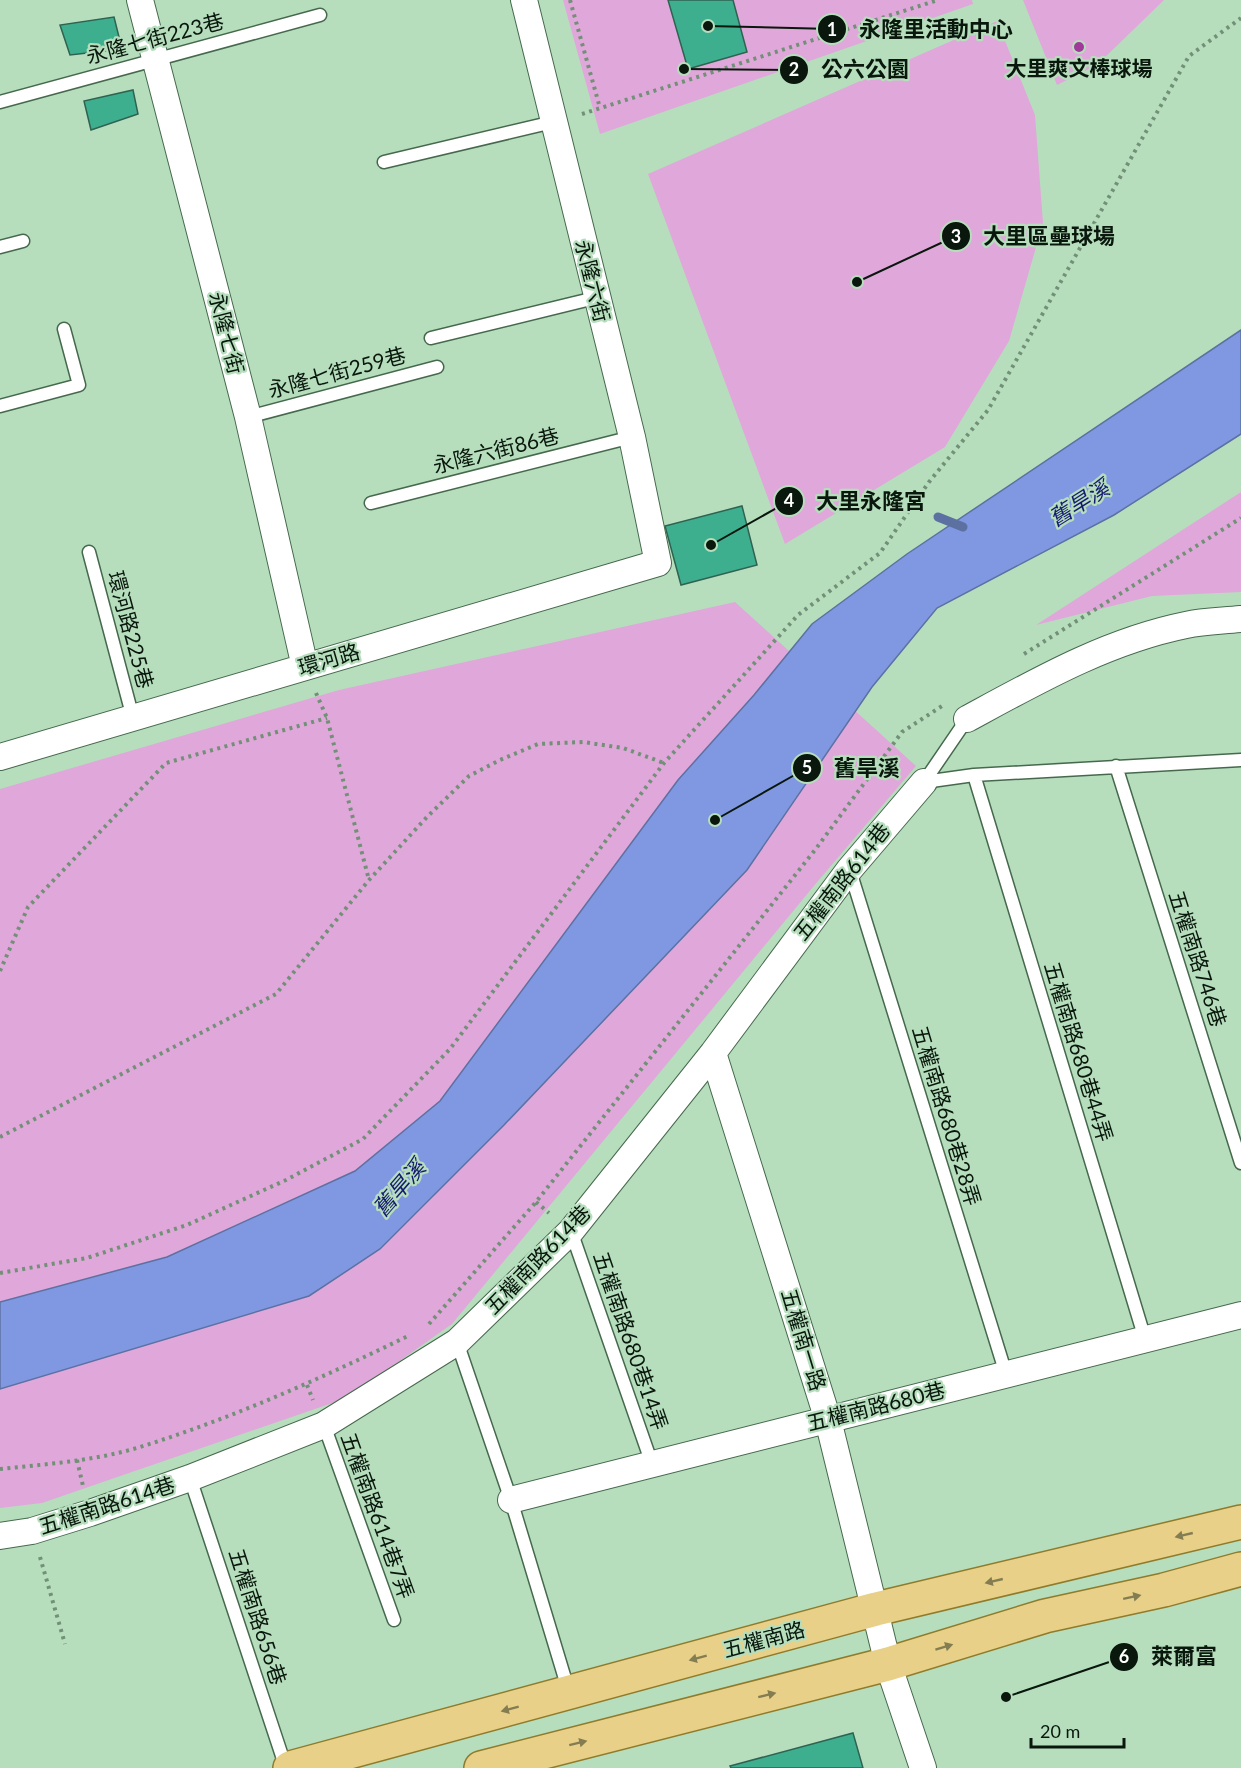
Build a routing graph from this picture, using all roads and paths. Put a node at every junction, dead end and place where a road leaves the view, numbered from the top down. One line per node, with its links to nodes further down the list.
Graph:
1 (140, 0): 7 (street, 永隆七街)
2 (524, 0): 9 (street, 永隆六街)
3 (570, 0): 4 (path)
4 (938, 0)
5 (320, 15): 7 (lane, 永隆七街223巷)
6 (1241, 18): 31 (path)
7 (155, 58): 8 (lane, 永隆七街223巷); 18 (street, 永隆七街)
8 (0, 102)
9 (553, 122): 10 (lane); 13 (street, 永隆六街)
10 (384, 162)
11 (23, 241): 12 (lane)
12 (0, 247)
13 (596, 298): 15 (lane); 19 (street, 永隆六街)
14 (64, 329): 17 (lane)
15 (431, 338)
16 (437, 367): 18 (lane, 永隆七街259巷)
17 (0, 406)
18 (248, 417): 26 (street, 永隆七街)
19 (632, 437): 20 (lane, 永隆六街86巷); 23 (street, 永隆六街)
20 (370, 502)
21 (1241, 518): 25 (path)
22 (89, 552): 28 (lane, 環河路225巷)
23 (658, 563): 26 (street, 環河路)
24 (1241, 619): 27 (street)
25 (1023, 654)
26 (305, 667): 28 (street, 環河路)
27 (960, 709): 34 (lane); 44 (path)
28 (133, 718): 29 (street, 環河路)
29 (0, 757)
30 (1241, 760): 32 (lane)
31 (664, 764): 36 (path); 42 (path)
32 (1116, 766): 33 (lane); 40 (lane, 五權南路746巷)
33 (974, 775): 34 (lane); 46 (lane, 五權南路680巷44弄)
34 (924, 782): 35 (street, 五權南路614巷)
35 (849, 870): 38 (street, 五權南路614巷); 48 (lane, 五權南路680巷28弄)
36 (369, 880): 37 (path); 39 (path)
37 (0, 971)
38 (713, 1053): 41 (street, 五權南路614巷); 49 (street, 五權南一路)
39 (0, 1137)
40 (1241, 1163)
41 (571, 1231): 47 (street, 五權南路614巷); 51 (lane, 五權南路680巷14弄)
42 (0, 1273)
43 (1241, 1315): 46 (street, 五權南路680巷)
44 (426, 1327)
45 (416, 1332): 52 (path)
46 (1145, 1339): 48 (street, 五權南路680巷)
47 (457, 1342): 50 (street, 五權南路614巷); 54 (lane)
48 (1006, 1374): 49 (street, 五權南路680巷)
49 (828, 1420): 51 (street, 五權南路680巷); 59 (street, 五權南一路)
50 (324, 1425): 53 (street, 五權南路614巷); 60 (lane, 五權南路614巷7弄)
51 (652, 1464): 54 (street, 五權南路680巷)
52 (0, 1469)
53 (190, 1478): 56 (street, 五權南路614巷); 64 (lane, 五權南路656巷)
54 (511, 1500): 63 (lane)
55 (1241, 1522): 59 (main road, 五權南路, one-way to 59)
56 (32, 1531): 57 (street, 五權南路614巷); 61 (path)
57 (0, 1536)
58 (1241, 1569): 62 (main road, one-way to 58)
59 (876, 1609): 62 (street, 五權南一路); 63 (main road, 五權南路, one-way to 63)
60 (394, 1620)
61 (65, 1644)
62 (888, 1664): 65 (main road, one-way to 62); 66 (street, 五權南一路)
63 (569, 1693): 64 (main road, 五權南路, one-way to 64)
64 (288, 1768)
65 (481, 1768)
66 (923, 1768)

